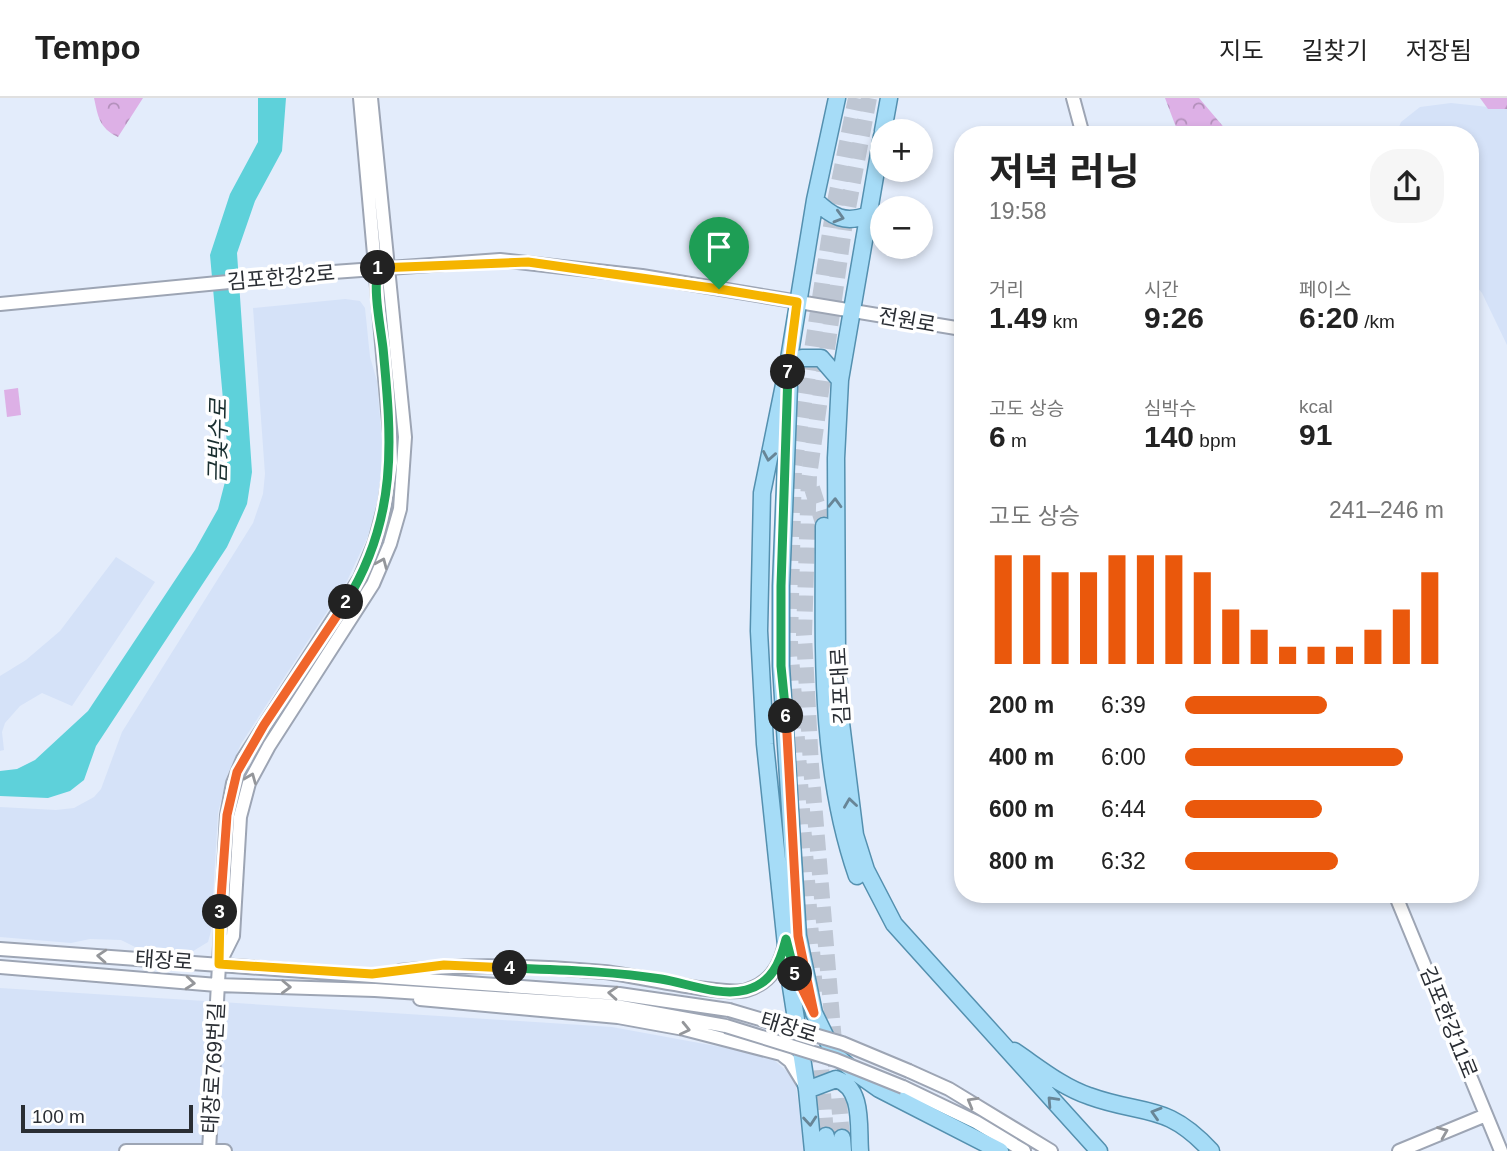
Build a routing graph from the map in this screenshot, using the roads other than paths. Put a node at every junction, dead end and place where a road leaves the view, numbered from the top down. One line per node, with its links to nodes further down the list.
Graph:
1 (360, 98): 11 (street)
2 (371, 98): 11 (street)
3 (837, 98): 9 (main road)
4 (889, 98): 6 (main road, 김포대로)
5 (1073, 98): 7 (street)
6 (885, 119)
7 (1081, 126)
8 (874, 182): 10 (main road, 김포대로)
9 (815, 200): 10 (main road, one-way to 10); 12 (main road)
10 (868, 215): 14 (main road, 김포대로)
11 (382, 268): 12 (street, 김포한강2로); 13 (street, 김포한강2로); 25 (street, 태장로769번길)
12 (797, 302): 14 (street, 김포한강2로); 16 (main road)
13 (0, 303)
14 (852, 311): 15 (street, 전원로); 17 (main road, 김포대로)
15 (954, 328)
16 (788, 365): 17 (main road); 20 (main road); 23 (main road, one-way to 23)
17 (840, 380): 22 (main road, 김포대로, one-way to 17)
18 (774, 514): 20 (main road)
19 (824, 526): 22 (main road)
20 (795, 902): 30 (main road)
21 (1398, 903): 33 (street, 김포한강11로)
22 (887, 914): 31 (main road, 김포대로)
23 (786, 939): 27 (street); 30 (main road); 32 (main road)
24 (0, 948): 25 (street, 태장로, one-way to 24)
25 (219, 964): 27 (street, 태장로); 28 (street, 태장로769번길)
26 (0, 967): 28 (street, 태장로, one-way to 28)
27 (372, 974): 41 (street, 태장로, one-way to 27, bridge)
28 (217, 985): 29 (street, 태장로, one-way to 29); 34 (street, 태장로769번길)
29 (375, 990): 32 (street, one-way to 32); 40 (street, 태장로, bridge)
30 (814, 1013): 39 (main road)
31 (991, 1035): 42 (main road, 김포대로, one-way to 31); 43 (main road, one-way to 31)
32 (807, 1090): 37 (main road, one-way to 37); 38 (main road)
33 (1484, 1116): 44 (street, one-way to 33); 45 (street, 김포한강11로)
34 (209, 1150): 35 (street); 36 (street)
35 (126, 1151)
36 (225, 1151)
37 (813, 1151)
38 (860, 1151)
39 (1000, 1151)
40 (1024, 1151)
41 (1051, 1151)
42 (1098, 1151)
43 (1211, 1151)
44 (1399, 1151)
45 (1498, 1151)

